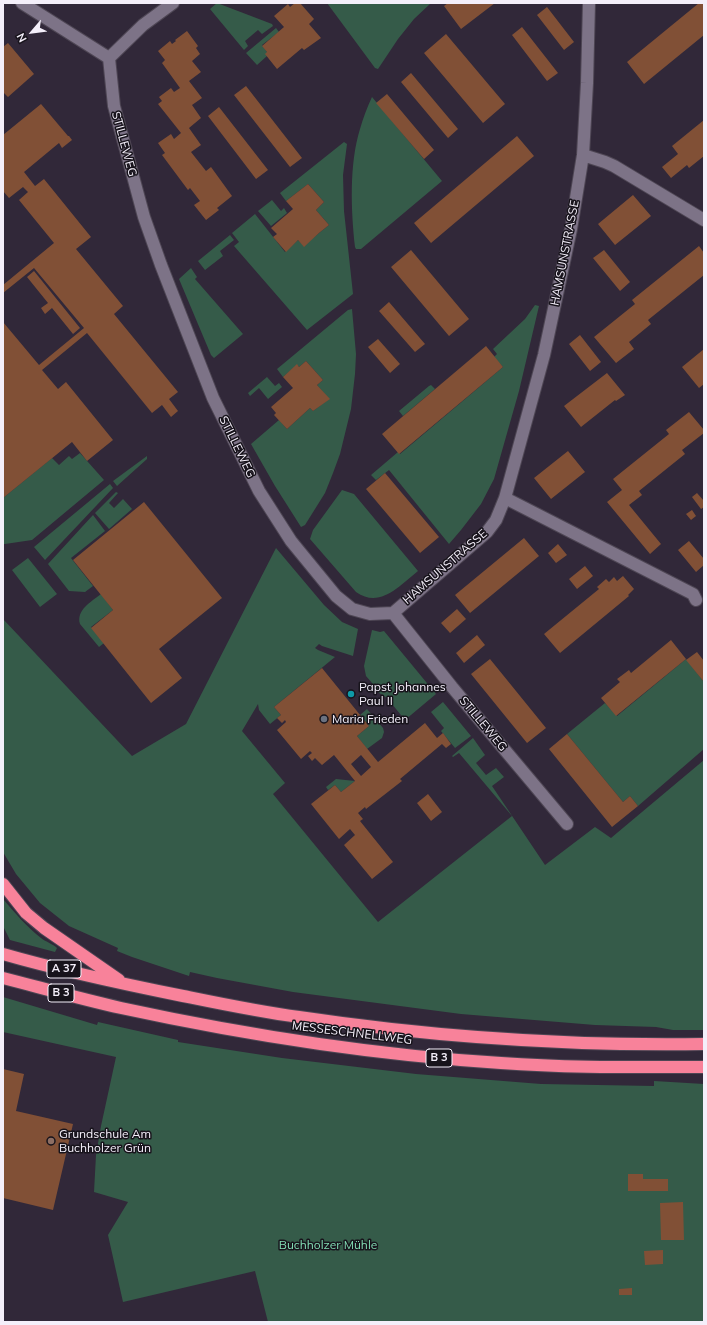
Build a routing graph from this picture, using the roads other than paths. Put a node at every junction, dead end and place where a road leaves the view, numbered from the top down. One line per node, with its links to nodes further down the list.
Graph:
1 (22, 3): 4 (street)
2 (173, 3): 4 (street)
3 (589, 3): 5 (street, HAMSUNSTRASSE)
4 (109, 58): 9 (street, STILLEWEG)
5 (583, 155): 6 (street); 7 (street, HAMSUNSTRASSE)
6 (704, 220)
7 (505, 498): 8 (street); 9 (street, HAMSUNSTRASSE)
8 (696, 600)
9 (393, 613): 10 (street, STILLEWEG)
10 (567, 824)
11 (3, 884): 14 (highway)
12 (3, 954): 14 (highway, A 37)
13 (3, 978): 16 (highway, MESSESCHNELLWEG / B 3)
14 (125, 984): 15 (highway, MESSESCHNELLWEG / B 3)
15 (704, 1044)
16 (704, 1067)

